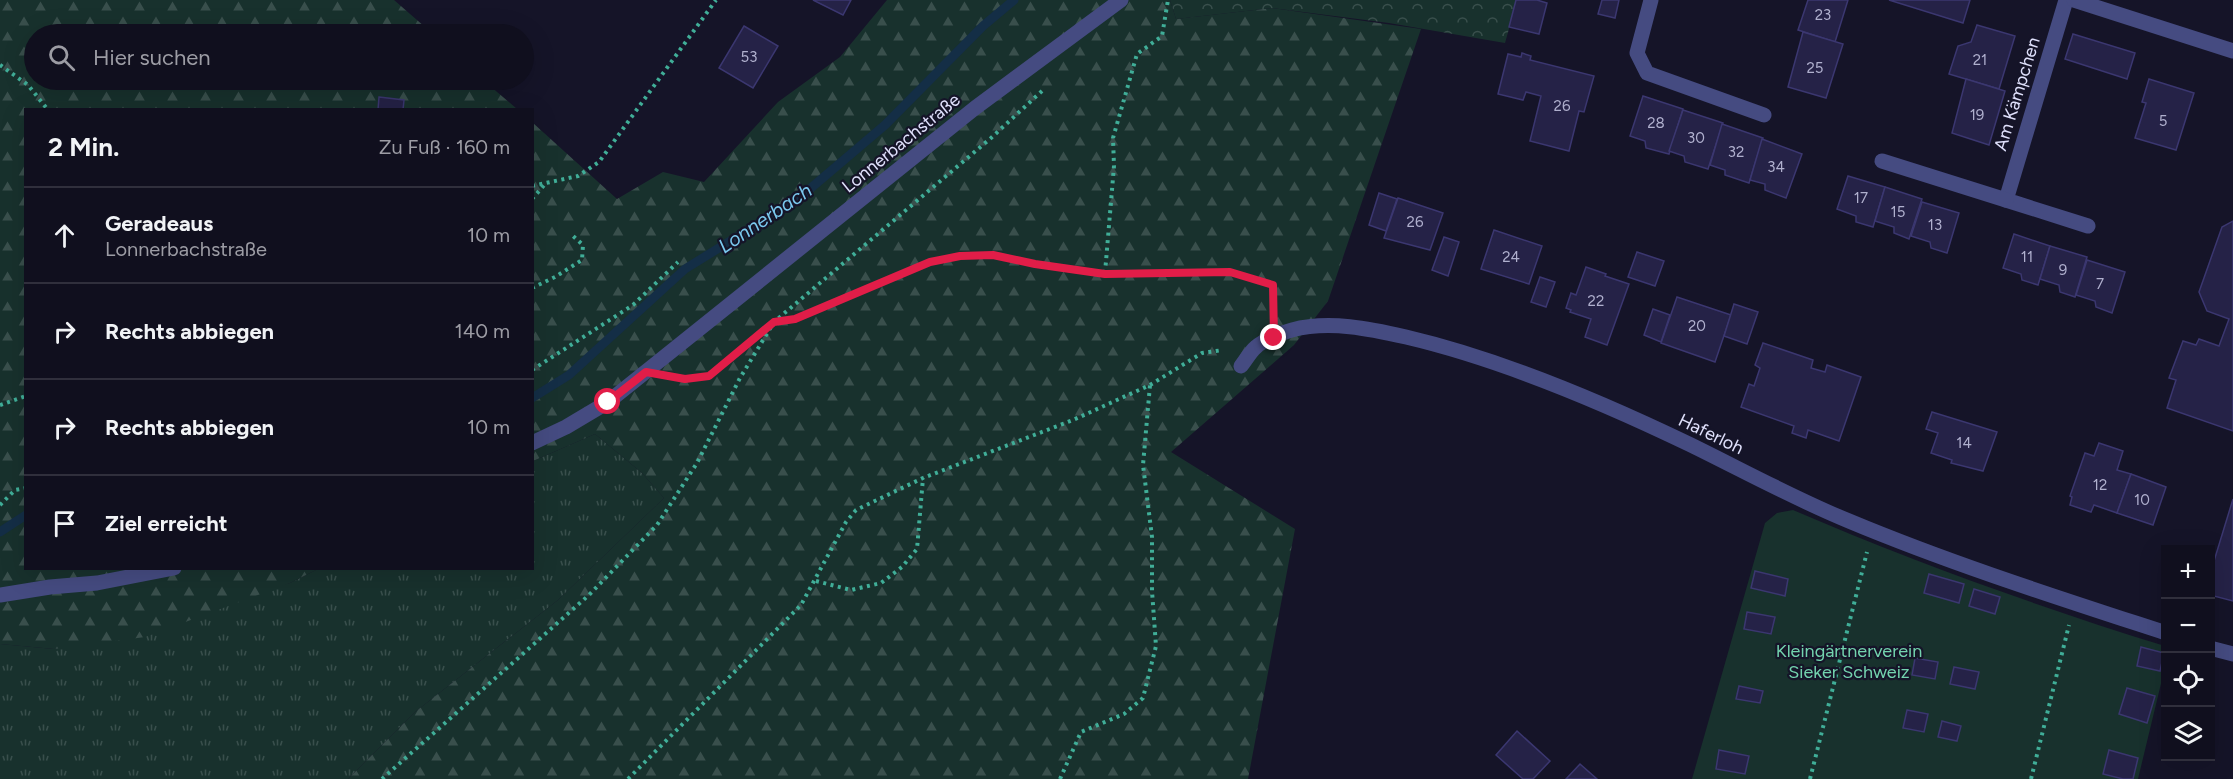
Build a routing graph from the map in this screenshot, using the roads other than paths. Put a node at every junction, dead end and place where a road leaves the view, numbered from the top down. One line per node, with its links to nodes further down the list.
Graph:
1 (1121, 0): 11 (street, Lonnerbachstraße)
2 (1651, 0): 6 (street)
3 (2066, 0): 8 (street, Am Kämpchen)
4 (2074, 0): 5 (street)
5 (2233, 51)
6 (1764, 115)
7 (1882, 161): 8 (street)
8 (2006, 200): 9 (street)
9 (2088, 226)
10 (1241, 366): 14 (street, Haferloh)
11 (534, 442)
12 (164, 570): 13 (street)
13 (0, 595)
14 (2161, 631)
15 (2215, 649): 16 (street)
16 (2233, 654)

